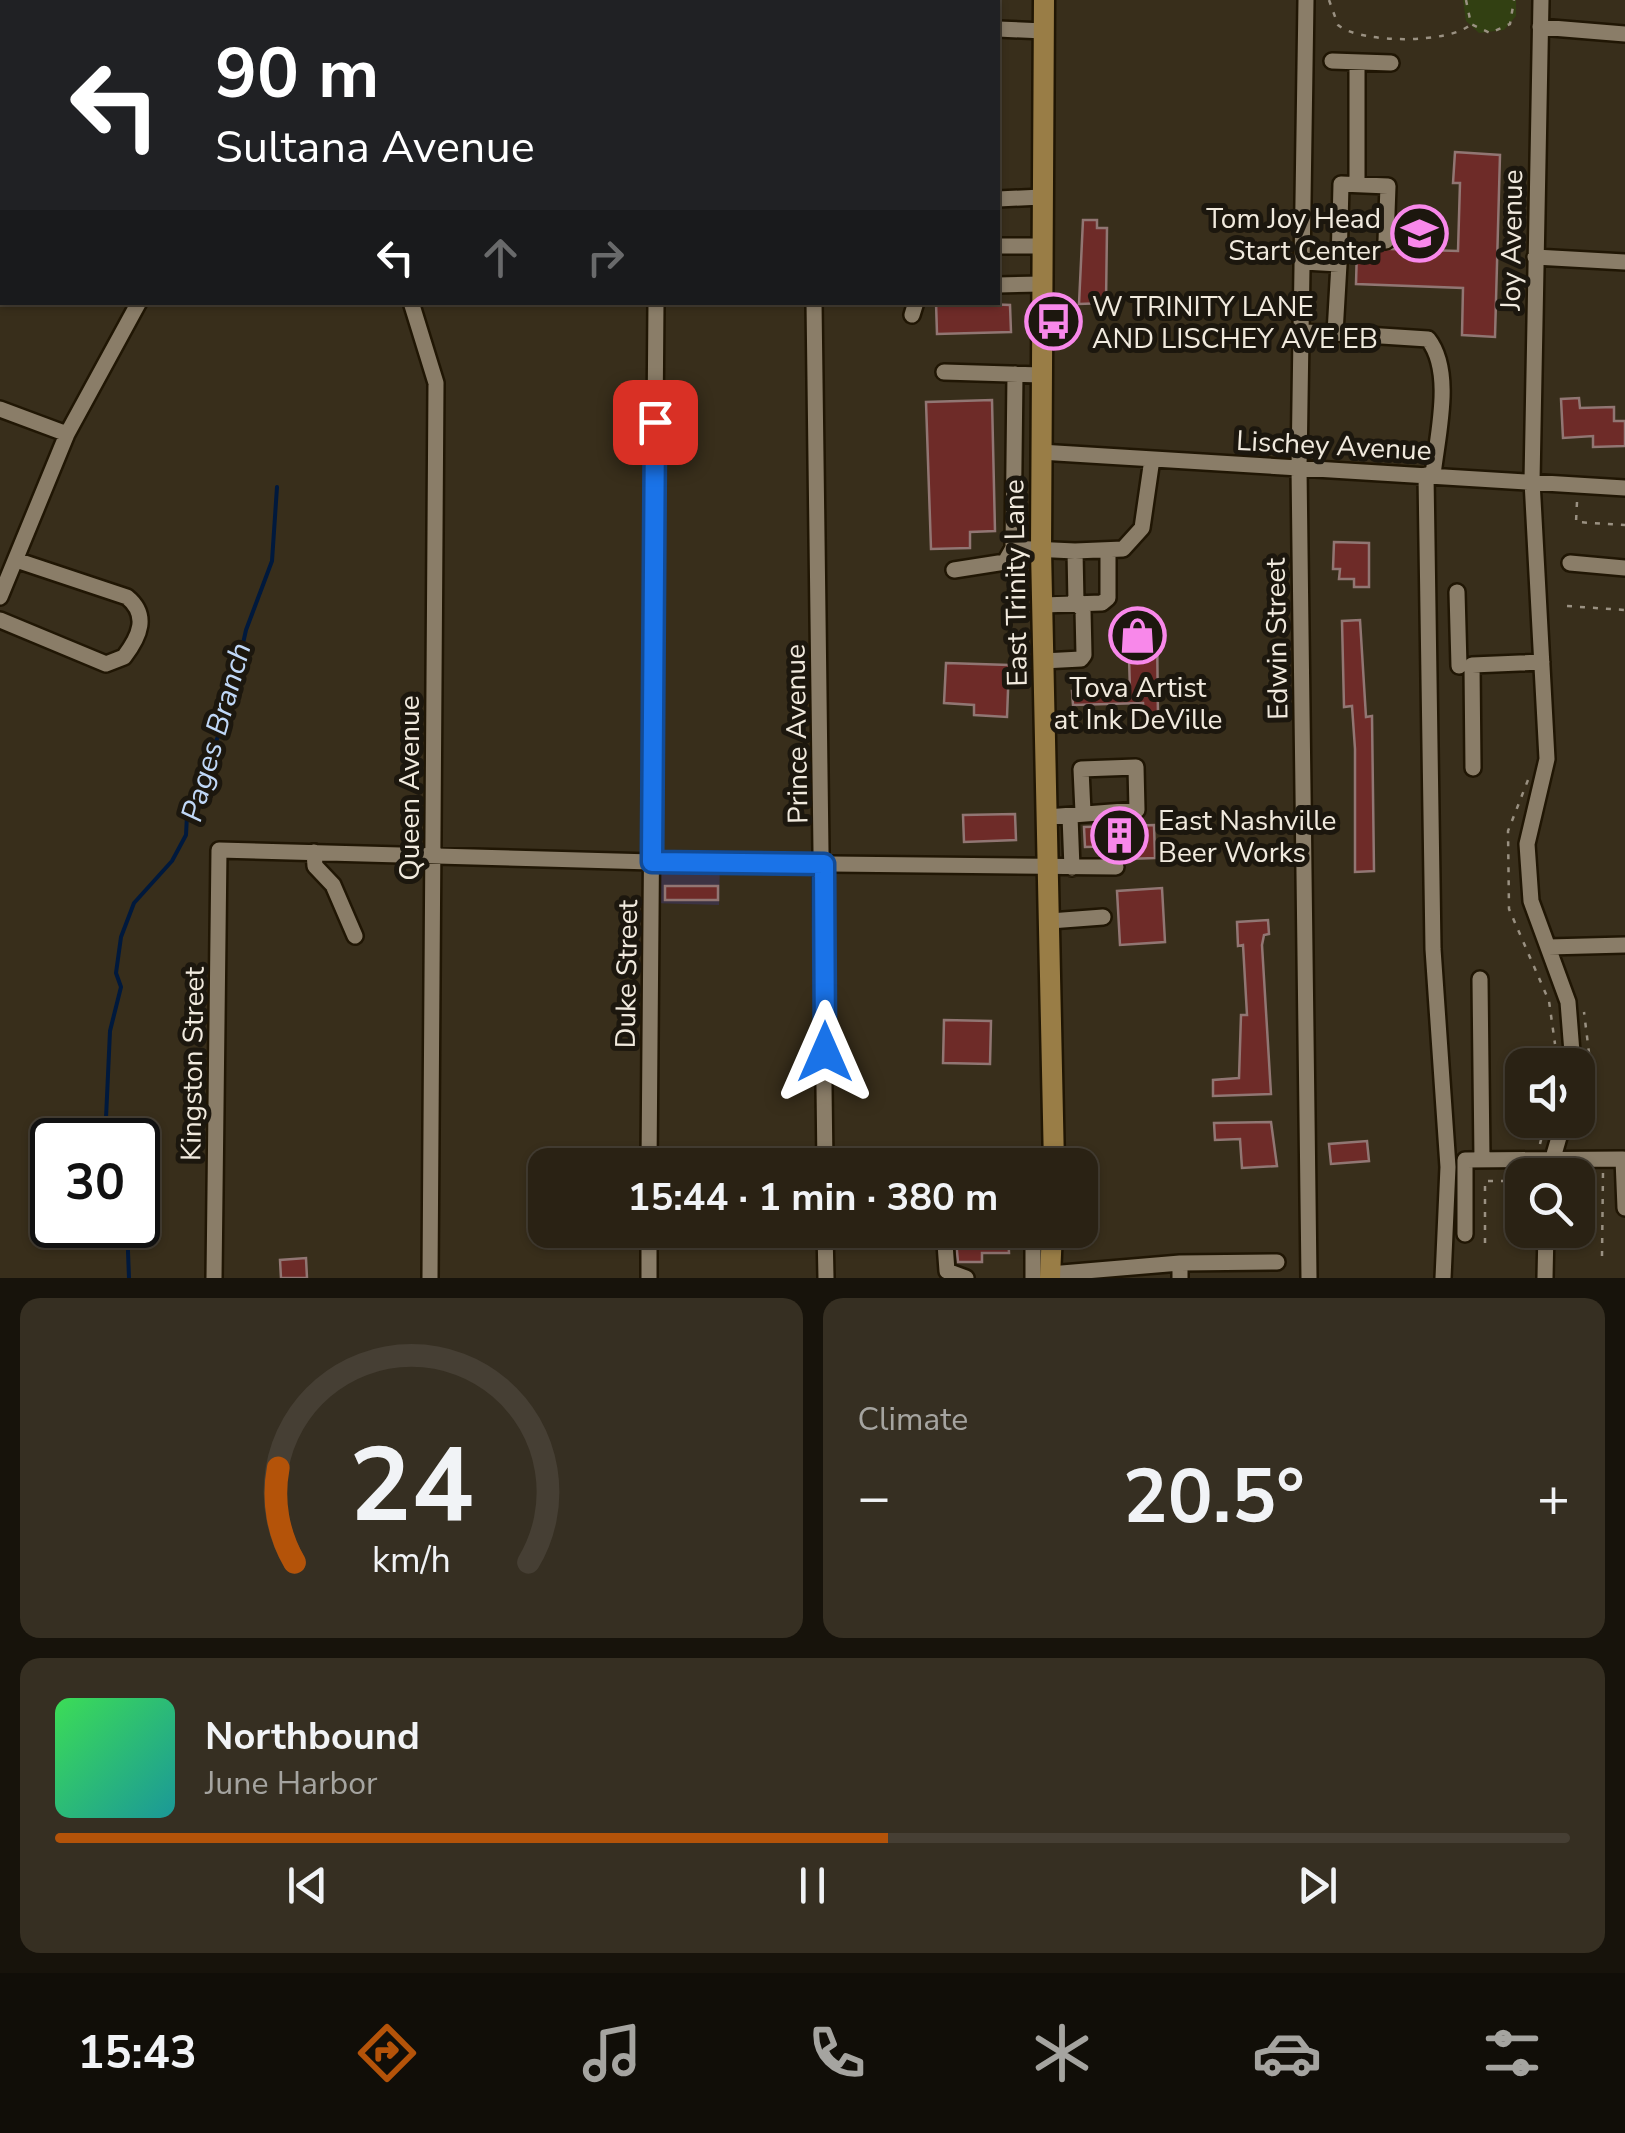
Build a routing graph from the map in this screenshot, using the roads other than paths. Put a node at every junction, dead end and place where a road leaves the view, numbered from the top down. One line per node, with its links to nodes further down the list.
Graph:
1 (1044, 0): 6 (main road, East Trinity Lane)
2 (1306, 0): 18 (street, Edwin Street)
3 (1540, 0): 5 (street, Joy Avenue)
4 (1000, 28): 6 (street)
5 (1540, 28): 7 (street); 17 (street, Joy Avenue)
6 (1044, 30): 12 (main road, East Trinity Lane)
7 (1625, 34)
8 (1332, 61): 9 (street)
9 (1357, 62): 10 (street); 11 (street)
10 (1391, 63)
11 (1357, 184): 14 (street); 20 (street)
12 (1042, 197): 13 (street); 16 (main road, East Trinity Lane)
13 (1000, 198)
14 (1386, 242)
15 (1000, 246): 16 (street)
16 (1042, 246): 22 (main road, East Trinity Lane)
17 (1535, 257): 19 (street); 38 (street, Joy Avenue)
18 (1304, 262): 20 (street); 27 (street, Edwin Street)
19 (1625, 262)
20 (1339, 264): 28 (street)
21 (1000, 284): 22 (street)
22 (1042, 284): 31 (main road, East Trinity Lane)
23 (137, 305): 33 (street)
24 (413, 305): 61 (street, Queen Avenue)
25 (656, 305): 62 (street, Duke Street)
26 (814, 305): 63 (street, Prince Avenue)
27 (1302, 332): 28 (street); 36 (street, Edwin Street)
28 (1335, 334): 37 (street)
29 (944, 372): 30 (street)
30 (1015, 374): 31 (street); 40 (street)
31 (1041, 375): 34 (main road, East Trinity Lane)
32 (0, 409): 33 (street)
33 (67, 434): 44 (street)
34 (1040, 452): 35 (street, Lischey Avenue); 41 (main road, East Trinity Lane)
35 (1152, 459): 36 (street, Lischey Avenue); 42 (street)
36 (1299, 468): 37 (street, Lischey Avenue); 98 (street, Edwin Street)
37 (1429, 475): 38 (street, Lischey Avenue); 56 (street)
38 (1532, 481): 39 (street, Lischey Avenue); 54 (street, Joy Avenue)
39 (1625, 488)
40 (1014, 548): 41 (street); 47 (street)
41 (1041, 550): 43 (street); 51 (main road, East Trinity Lane)
42 (1108, 550): 43 (street); 50 (street)
43 (1075, 551): 50 (street)
44 (16, 560): 49 (street); 52 (street)
45 (1570, 562): 46 (street)
46 (1625, 568)
47 (954, 570)
48 (1457, 592): 55 (street)
49 (0, 597)
50 (1076, 603): 51 (street); 53 (street)
51 (1042, 605): 53 (main road, East Trinity Lane)
52 (0, 620)
53 (1044, 660): 59 (main road, East Trinity Lane)
54 (1542, 662): 55 (street); 71 (street, Joy Avenue)
55 (1466, 665): 56 (street); 57 (street)
56 (1429, 667): 99 (street)
57 (1474, 768)
58 (1076, 814): 58 (street); 59 (street); 65 (street)
59 (1047, 816): 66 (main road, East Trinity Lane)
60 (314, 852): 61 (street); 69 (street); 93 (street, Kingston Street)
61 (434, 854): 62 (street); 94 (street, Queen Avenue)
62 (652, 862): 63 (street); 75 (street, Duke Street)
63 (824, 864): 66 (street); 76 (street, Prince Avenue)
64 (1116, 867): 65 (street)
65 (1072, 868): 66 (street)
66 (1048, 869): 68 (main road, East Trinity Lane)
67 (1104, 917): 68 (street)
68 (1050, 921): 77 (main road, East Trinity Lane)
69 (355, 936)
70 (1625, 946): 71 (street)
71 (1548, 947): 73 (street, Joy Avenue)
72 (1480, 979): 81 (street)
73 (1572, 1048)
74 (1554, 1138): 78 (street)
75 (650, 1148)
76 (825, 1148)
77 (1054, 1148)
78 (1545, 1153): 79 (street); 80 (street); 81 (street)
79 (1546, 1158)
80 (1624, 1159): 82 (street)
81 (1482, 1160): 83 (street)
82 (1625, 1208)
83 (1465, 1234)
84 (649, 1248): 95 (street)
85 (826, 1248): 96 (street)
86 (945, 1248): 97 (street)
87 (1037, 1248): 92 (street)
88 (1049, 1248): 92 (main road)
89 (1546, 1248): 100 (street)
90 (1277, 1262): 91 (street)
91 (1180, 1270): 92 (street)
92 (1044, 1277)
93 (214, 1278)
94 (430, 1278)
95 (649, 1278)
96 (826, 1278)
97 (966, 1278)
98 (1309, 1278)
99 (1443, 1278)
100 (1545, 1278)

